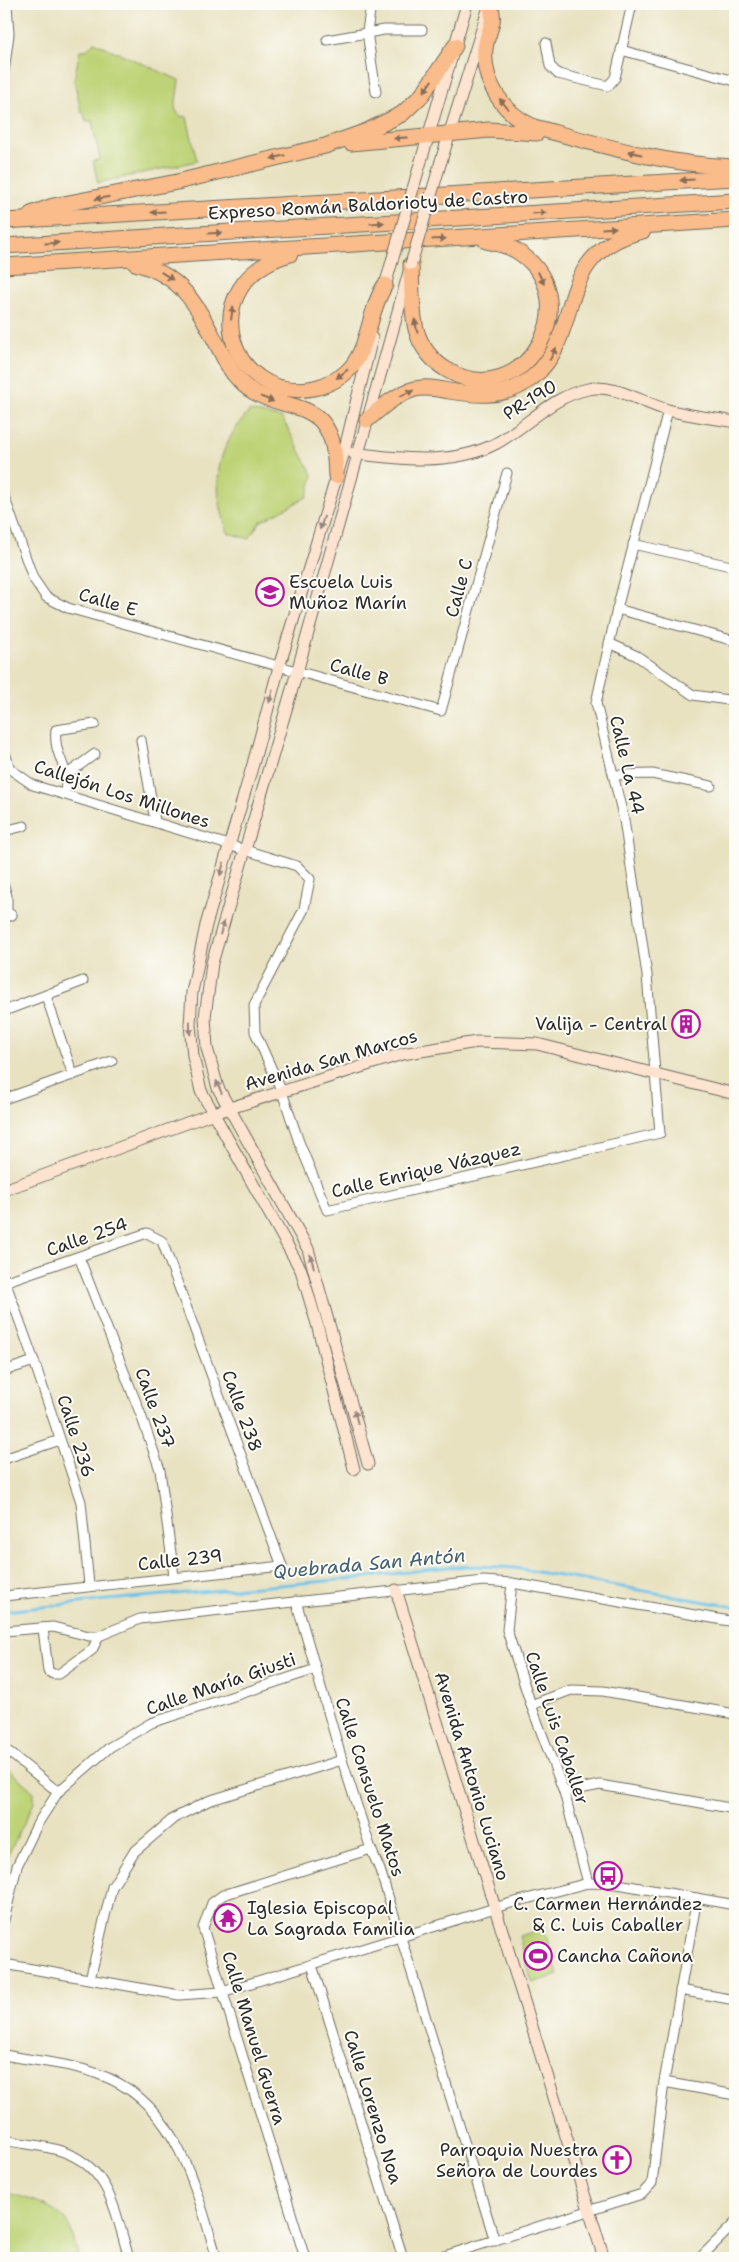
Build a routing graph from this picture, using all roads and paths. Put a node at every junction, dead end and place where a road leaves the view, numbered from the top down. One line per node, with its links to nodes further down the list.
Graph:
1 (371, 4): 7 (street)
2 (467, 4): 10 (main road)
3 (490, 4): 15 (main road); 16 (highway, one-way to 3)
4 (632, 4): 11 (street)
5 (6, 9): 12 (street)
6 (422, 30): 7 (street)
7 (367, 32): 8 (street); 14 (street)
8 (328, 40)
9 (546, 43): 11 (street)
10 (455, 46): 17 (main road); 18 (highway, one-way to 18)
11 (621, 50): 13 (street)
12 (4, 72)
13 (735, 80)
14 (376, 92)
15 (450, 134): 16 (highway); 17 (highway); 29 (main road, bridge)
16 (561, 134): 19 (highway, one-way to 16)
17 (428, 136): 18 (highway, one-way to 18); 31 (main road, bridge)
18 (325, 146): 23 (highway, one-way to 23)
19 (735, 167)
20 (735, 178): 23 (highway, Expreso Román Baldorioty de Castro, one-way to 23)
21 (735, 201): 26 (highway, Expreso Román Baldorioty de Castro, one-way to 21)
22 (735, 220): 24 (highway)
23 (8, 221)
24 (680, 223): 25 (highway, one-way to 24); 33 (highway, one-way to 24)
25 (473, 237): 27 (highway, one-way to 25); 29 (highway, one-way to 29)
26 (4, 246)
27 (321, 246): 28 (highway); 31 (highway, one-way to 27)
28 (121, 260): 30 (highway); 38 (highway, one-way to 38)
29 (411, 264): 33 (main road)
30 (4, 266)
31 (385, 285): 35 (main road)
32 (668, 410): 34 (main road, PR-190 / PR-190); 36 (main road, PR-190 / PR-190); 40 (street, Calle La 44)
33 (367, 420): 36 (main road)
34 (735, 422)
35 (344, 452): 36 (main road, PR-190 / PR-190); 38 (main road)
36 (358, 454): 46 (main road)
37 (507, 474): 48 (street, Calle C)
38 (336, 476): 45 (main road, one-way to 45)
39 (4, 496): 45 (street, Calle E)
40 (633, 544): 41 (street); 42 (street, Calle La 44)
41 (735, 568)
42 (617, 609): 43 (street); 44 (street, Calle La 44)
43 (735, 641)
44 (609, 643): 47 (street); 54 (street, Calle La 44)
45 (274, 666): 46 (street, Calle B); 60 (main road, one-way to 60)
46 (297, 672): 48 (street, Calle B); 61 (main road)
47 (735, 700)
48 (441, 711)
49 (95, 724): 53 (street)
50 (141, 740): 57 (street)
51 (4, 750): 56 (street, Callejón Los Millones)
52 (95, 754): 53 (street)
53 (66, 775): 56 (street)
54 (614, 775): 55 (street); 68 (street, Calle La 44)
55 (711, 786)
56 (65, 794): 57 (street, Callejón Los Millones)
57 (155, 821): 60 (street, Callejón Los Millones)
58 (24, 826): 59 (street)
59 (4, 831)
60 (229, 846): 61 (street, Callejón Los Millones); 74 (main road, one-way to 74)
61 (245, 849): 70 (street, Calle Enrique Vázquez); 73 (main road, one-way to 61)
62 (4, 886): 63 (street)
63 (5, 915)
64 (83, 982): 65 (street)
65 (46, 996): 66 (street); 69 (street)
66 (4, 1011)
67 (112, 1061): 69 (street)
68 (654, 1074): 70 (main road, Avenida San Marcos); 71 (main road, Avenida San Marcos); 75 (street, Calle La 44)
69 (73, 1075): 72 (street)
70 (282, 1092): 73 (main road, Avenida San Marcos); 75 (street, Calle Enrique Vázquez)
71 (735, 1094)
72 (4, 1099)
73 (230, 1108): 74 (main road, Avenida San Marcos); 84 (main road, one-way to 73)
74 (214, 1113): 76 (main road, Avenida San Marcos); 85 (main road)
75 (660, 1133)
76 (4, 1190)
77 (79, 1257): 78 (street, Calle 254); 79 (street, Calle 254); 87 (street, Calle 237)
78 (168, 1259): 86 (street, Calle 238)
79 (4, 1280): 80 (street, Calle 236)
80 (34, 1361): 81 (street); 82 (street, Calle 236)
81 (4, 1371)
82 (60, 1440): 83 (street); 89 (street, Calle 236)
83 (4, 1460)
84 (368, 1464): 85 (street)
85 (354, 1469)
86 (274, 1567): 87 (street, Calle 239)
87 (174, 1576): 89 (street, Calle 239)
88 (512, 1583): 90 (street); 93 (street); 98 (street, Calle Luis Caballer)
89 (89, 1585): 91 (street)
90 (396, 1590): 92 (street); 109 (main road, Avenida Antonio Luciano)
91 (4, 1596)
92 (296, 1601): 96 (street); 97 (street, Calle Consuelo Matos)
93 (735, 1622)
94 (43, 1628): 95 (street); 96 (street); 96 (street)
95 (4, 1631)
96 (99, 1636)
97 (316, 1669): 101 (street, Calle Consuelo Matos); 102 (street, Calle María Giusti)
98 (531, 1706): 99 (street); 103 (street, Calle Luis Caballer)
99 (735, 1714)
100 (4, 1748): 102 (street)
101 (342, 1760): 105 (street, Calle Consuelo Matos); 114 (street)
102 (58, 1792): 110 (street, Calle María Giusti)
103 (564, 1792): 104 (street); 106 (street, Calle Luis Caballer)
104 (735, 1810)
105 (371, 1849): 111 (street, Calle Consuelo Matos); 116 (street, Calle Manuel Guerra)
106 (588, 1883): 107 (street); 109 (street)
107 (697, 1898): 108 (street); 115 (street)
108 (735, 1905)
109 (495, 1908): 111 (street); 122 (main road, Avenida Antonio Luciano)
110 (4, 1920)
111 (401, 1937): 113 (street); 124 (street, Calle Consuelo Matos)
112 (4, 1964): 114 (street)
113 (312, 1965): 116 (street); 128 (street, Calle Lorenzo Noa)
114 (90, 1979): 116 (street)
115 (680, 1990): 117 (street); 119 (street)
116 (222, 1992): 127 (street, Calle Manuel Guerra)
117 (735, 2000)
118 (4, 2056): 126 (street)
119 (664, 2082): 120 (street); 122 (street)
120 (735, 2095)
121 (4, 2140): 125 (street)
122 (590, 2211): 124 (street); 130 (main road, Avenida Antonio Luciano)
123 (735, 2223): 131 (street)
124 (495, 2241): 129 (street)
125 (129, 2258)
126 (217, 2258)
127 (304, 2258)
128 (403, 2258)
129 (438, 2258)
130 (604, 2258)
131 (700, 2258)

